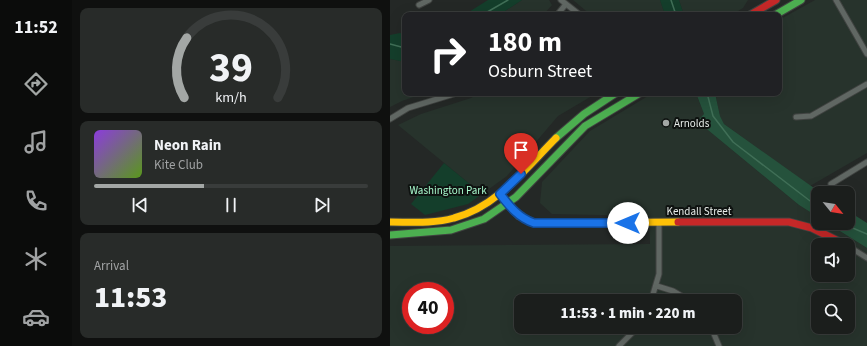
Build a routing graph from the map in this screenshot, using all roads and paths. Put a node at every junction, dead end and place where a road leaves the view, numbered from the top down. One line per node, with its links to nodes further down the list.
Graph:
1 (429, 0): 7 (street)
2 (561, 0): 6 (street)
3 (776, 0): 10 (street)
4 (801, 0): 11 (street)
5 (836, 0): 12 (street)
6 (566, 4): 8 (street); 9 (street)
7 (419, 5)
8 (559, 12)
9 (576, 12)
10 (755, 12)
11 (780, 12)
12 (867, 54)
13 (867, 84): 17 (street)
14 (447, 96): 18 (street)
15 (612, 96): 21 (street)
16 (635, 96): 22 (street)
17 (796, 117)
18 (390, 119)
19 (867, 162): 20 (street)
20 (831, 184)
21 (500, 194): 22 (street, Kendall Street); 23 (street)
22 (508, 204): 24 (street, Kendall Street); 25 (street)
23 (390, 222)
24 (659, 222): 26 (street, Kendall Street); 29 (street)
25 (390, 234)
26 (831, 238)
27 (855, 251): 28 (street)
28 (867, 258)
29 (657, 286): 30 (street); 31 (street)
30 (654, 294)
31 (678, 294)
32 (631, 334): 34 (street)
33 (714, 334): 35 (street)
34 (619, 346)
35 (719, 346)

